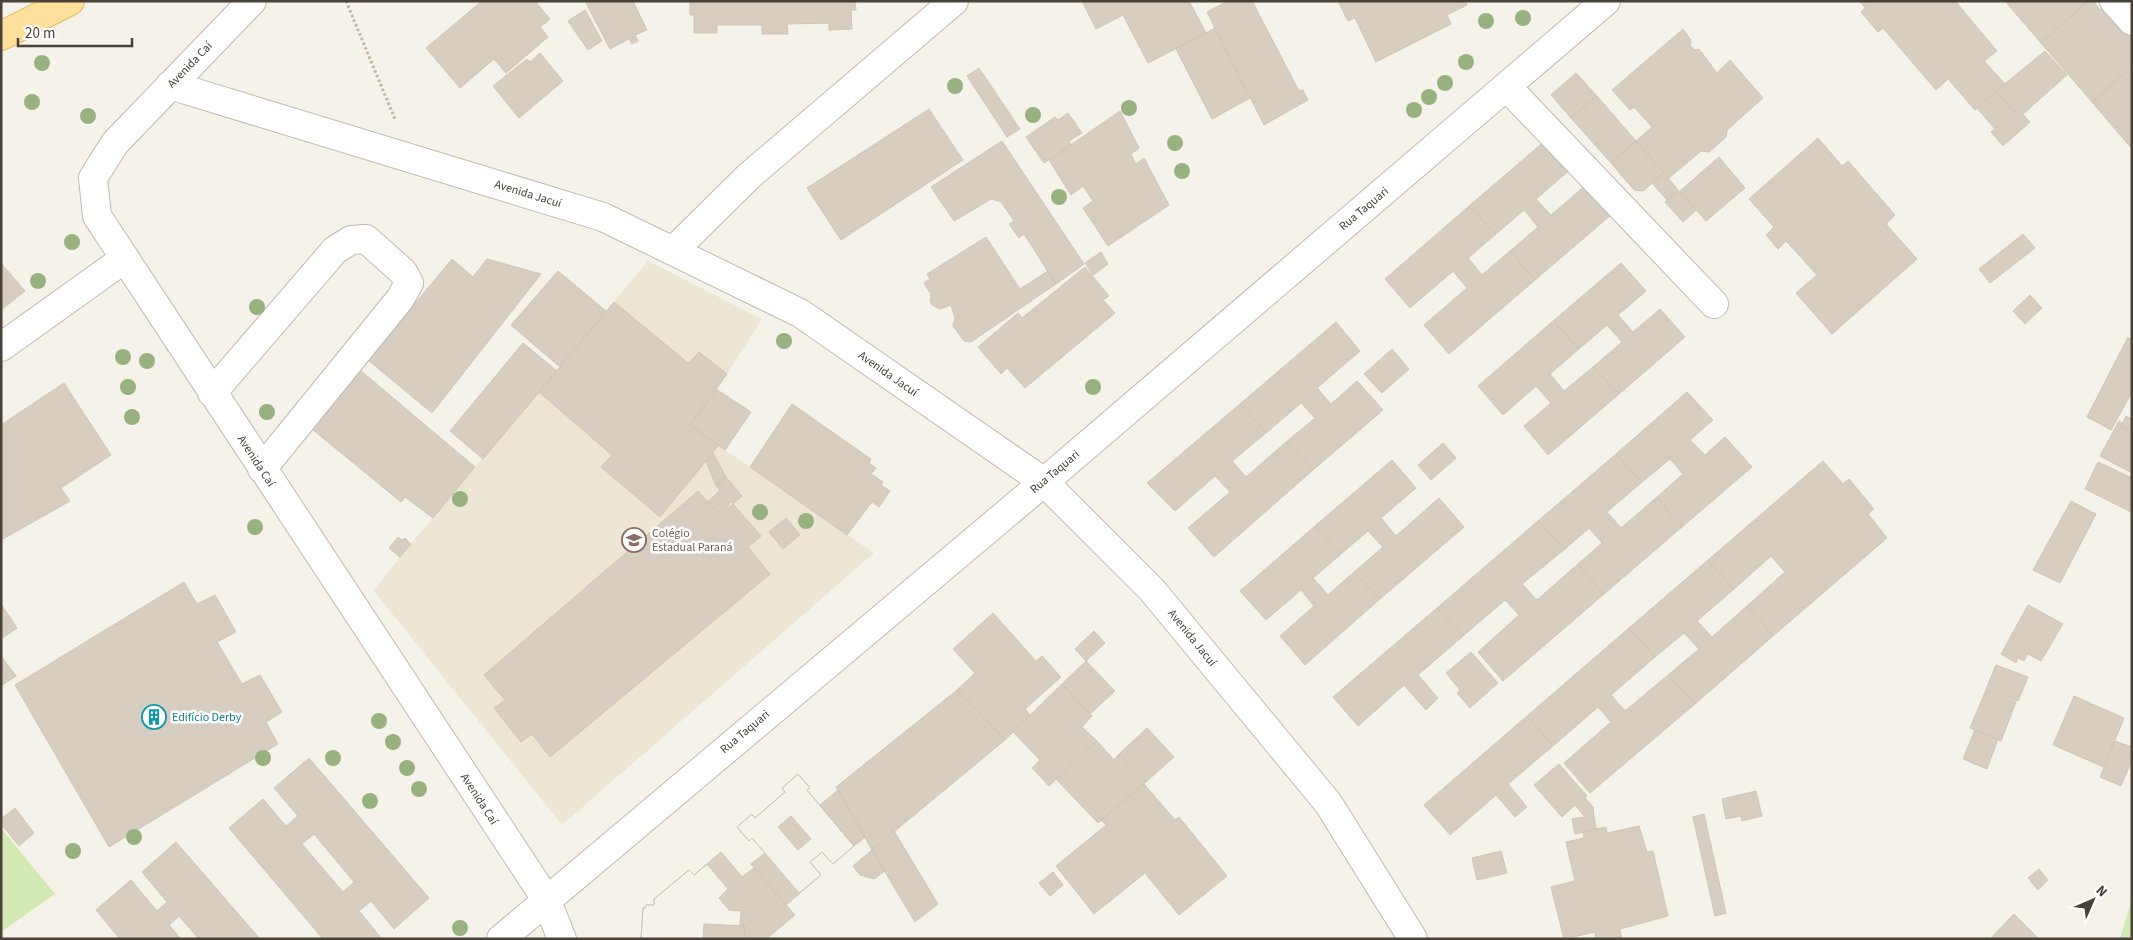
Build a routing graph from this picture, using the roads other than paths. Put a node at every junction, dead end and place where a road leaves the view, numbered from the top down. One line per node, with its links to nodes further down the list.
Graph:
1 (70, 1): 7 (main road)
2 (252, 1): 8 (street, Avenida Caí)
3 (954, 1): 10 (street)
4 (1606, 1): 9 (street, Rua Taquari)
5 (2114, 1): 6 (street)
6 (2132, 21)
7 (1, 36)
8 (170, 85): 10 (street, Avenida Jacuí); 11 (street, Avenida Caí)
9 (1507, 87): 12 (street); 16 (street, Rua Taquari)
10 (674, 251): 16 (street, Avenida Jacuí)
11 (124, 259): 13 (street); 14 (street, Avenida Caí)
12 (1714, 304)
13 (1, 346)
14 (212, 393): 15 (street, Avenida Caí); 15 (street)
15 (262, 469): 17 (street, Avenida Caí)
16 (1044, 482): 17 (street, Rua Taquari); 20 (street, Avenida Jacuí)
17 (546, 899): 18 (street, Rua Taquari); 19 (street, Avenida Caí)
18 (501, 939)
19 (562, 939)
20 (1413, 939)

